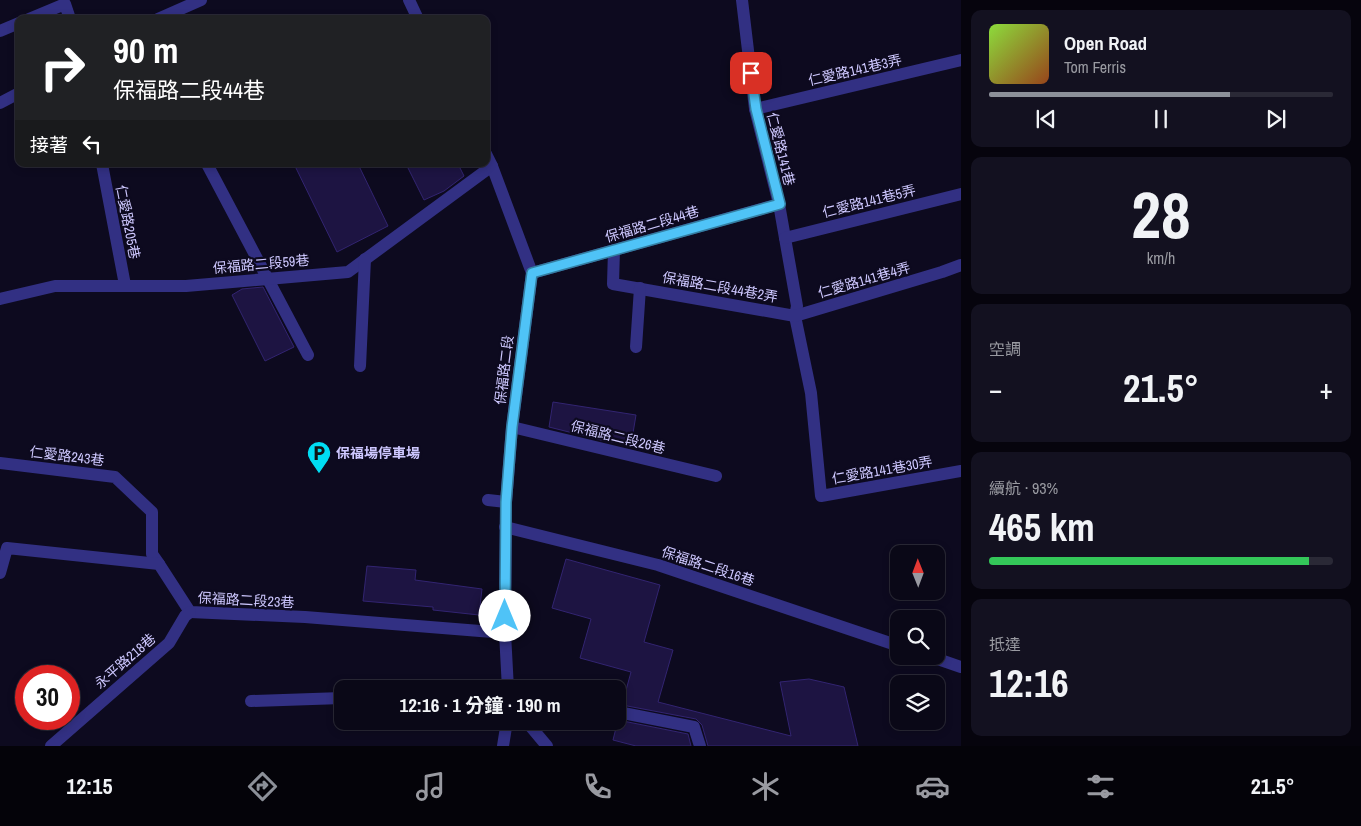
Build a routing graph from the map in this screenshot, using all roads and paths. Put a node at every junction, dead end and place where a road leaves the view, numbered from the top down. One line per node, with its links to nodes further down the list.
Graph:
1 (201, 0): 6 (street)
2 (409, 0): 7 (street)
3 (742, 0): 13 (street, 仁愛路141巷)
4 (39, 15): 5 (street)
5 (69, 15)
6 (167, 15)
7 (416, 15)
8 (15, 25): 9 (street)
9 (0, 31)
10 (961, 60): 13 (street, 仁愛路141巷3弄)
11 (15, 95): 12 (street)
12 (0, 103)
13 (756, 109): 19 (street, 仁愛路141巷)
14 (490, 162): 15 (street, 保福路二段)
15 (492, 166): 22 (street, 保福路二段59巷); 24 (street, 保福路二段)
16 (103, 167): 26 (street, 仁愛路205巷)
17 (209, 167): 25 (street)
18 (961, 194): 20 (street, 仁愛路141巷5弄)
19 (780, 204): 20 (street, 仁愛路141巷); 21 (street, 保福路二段44巷)
20 (785, 238): 29 (street, 仁愛路141巷)
21 (614, 250): 24 (street, 保福路二段44巷); 27 (street, 保福路二段44巷2弄)
22 (366, 259): 25 (street, 保福路二段59巷); 32 (street)
23 (961, 265): 29 (street, 仁愛路141巷4弄)
24 (532, 273): 34 (street, 保福路二段)
25 (268, 278): 26 (street, 保福路二段59巷); 31 (street)
26 (125, 285): 28 (street, 保福路二段59巷)
27 (640, 288): 29 (street, 保福路二段44巷2弄); 30 (street)
28 (0, 299)
29 (795, 316): 33 (street, 仁愛路141巷)
30 (636, 347)
31 (308, 355)
32 (360, 366)
33 (811, 393): 36 (street, 仁愛路141巷30弄)
34 (512, 427): 37 (street, 保福路二段26巷); 39 (street, 保福路二段)
35 (0, 463): 41 (street, 仁愛路243巷)
36 (961, 471)
37 (716, 476)
38 (488, 500): 39 (street)
39 (506, 502): 40 (street, 保福路二段)
40 (505, 528): 44 (street, 保福路二段); 45 (street, 保福路二段16巷)
41 (159, 564): 42 (street); 43 (street, 保福路二段23巷)
42 (0, 573)
43 (190, 612): 44 (street, 保福路二段23巷); 54 (street, 永平路218巷)
44 (505, 633): 48 (street, 保福路二段)
45 (890, 643)
46 (945, 661): 47 (street)
47 (961, 667)
48 (508, 680)
49 (334, 698): 50 (street)
50 (251, 701)
51 (626, 714): 57 (street)
52 (506, 730): 55 (street)
53 (534, 730): 56 (street)
54 (51, 746)
55 (503, 746)
56 (547, 746)
57 (700, 746)

